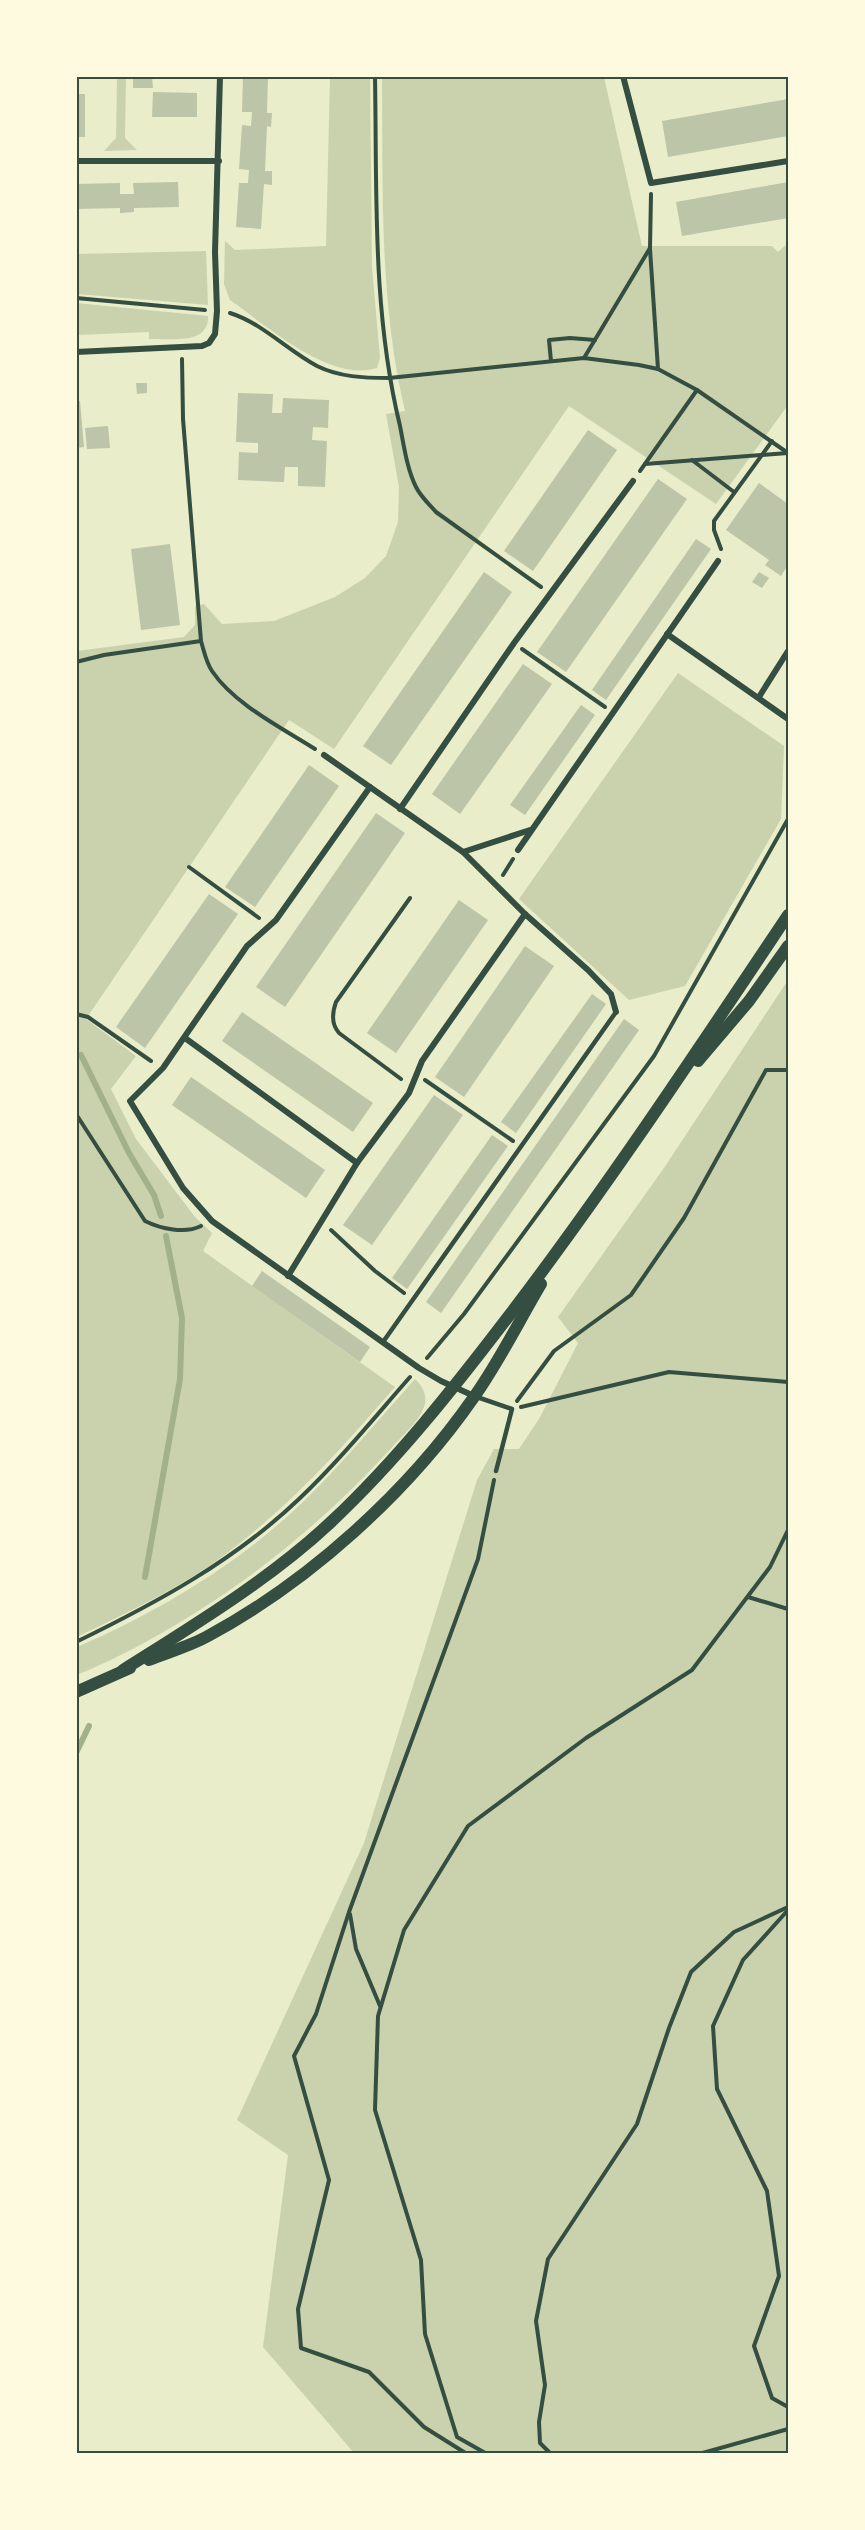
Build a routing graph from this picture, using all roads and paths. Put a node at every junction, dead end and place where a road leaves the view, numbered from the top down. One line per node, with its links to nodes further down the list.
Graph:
1 (220, 76): 5 (street)
2 (375, 76): 17 (path)
3 (623, 76): 7 (street)
4 (76, 161): 5 (street)
5 (219, 161): 10 (street)
6 (789, 161): 7 (street)
7 (651, 183): 8 (path)
8 (650, 248): 11 (path); 16 (path)
9 (76, 298): 10 (path)
10 (217, 311): 12 (street); 17 (path)
11 (595, 340): 14 (path); 15 (path)
12 (183, 346): 13 (street); 29 (path)
13 (76, 352)
14 (584, 358): 15 (path); 16 (path)
15 (551, 361): 17 (path)
16 (658, 369): 18 (path)
17 (389, 378): 27 (path)
18 (697, 390): 19 (path); 23 (path)
19 (772, 441): 20 (path); 21 (path)
20 (789, 453): 21 (path)
21 (762, 454): 22 (path); 25 (path)
22 (693, 460): 23 (path); 25 (path)
23 (645, 464): 24 (path)
24 (633, 481): 27 (street)
25 (734, 492): 26 (path)
26 (718, 561): 28 (street)
27 (551, 595): 30 (street)
28 (668, 634): 33 (street); 34 (street)
29 (201, 641): 32 (path); 36 (path)
30 (514, 643): 34 (path); 38 (street)
31 (789, 651): 33 (street)
32 (76, 662)
33 (759, 697): 35 (street)
34 (613, 712): 40 (street)
35 (789, 718)
36 (324, 755): 37 (street)
37 (370, 787): 38 (street); 48 (street)
38 (400, 808): 42 (street)
39 (789, 819): 67 (path)
40 (530, 830): 41 (street); 42 (street)
41 (518, 850): 44 (path)
42 (464, 852): 44 (street)
43 (189, 867): 48 (path)
44 (496, 886): 46 (street)
45 (410, 898): 56 (path)
46 (525, 914): 50 (street); 55 (street)
47 (789, 915): 57 (main road)
48 (269, 925): 52 (street)
49 (789, 946): 57 (main road)
50 (616, 1012): 59 (lane)
51 (76, 1014): 53 (path)
52 (185, 1038): 53 (street); 60 (street)
53 (163, 1068): 61 (street)
54 (789, 1070): 71 (path)
55 (416, 1074): 56 (street); 59 (path)
56 (413, 1084): 60 (street)
57 (655, 1113): 63 (main road)
58 (76, 1114): 61 (path)
59 (521, 1146): 65 (lane)
60 (357, 1163): 62 (street)
61 (212, 1221): 64 (street)
62 (322, 1221): 64 (street); 65 (path)
63 (569, 1236): 69 (main road); 70 (main road)
64 (288, 1276): 66 (street)
65 (412, 1299): 66 (lane)
66 (383, 1342): 67 (street)
67 (418, 1368): 69 (street); 76 (path)
68 (789, 1382): 71 (path)
69 (454, 1388): 70 (street); 77 (main road)
70 (475, 1396): 71 (lane); 77 (main road)
71 (512, 1409): 72 (lane)
72 (496, 1471): 80 (path)
73 (789, 1530): 74 (path)
74 (748, 1597): 75 (path); 81 (path)
75 (789, 1609)
76 (76, 1642)
77 (123, 1671): 78 (main road)
78 (76, 1692)
79 (789, 1909): 82 (path); 86 (path)
80 (350, 1912): 81 (path); 84 (path)
81 (381, 2007): 85 (path)
82 (789, 2407)
83 (789, 2429): 87 (path)
84 (467, 2454)
85 (488, 2454)
86 (551, 2454)
87 (699, 2454)

